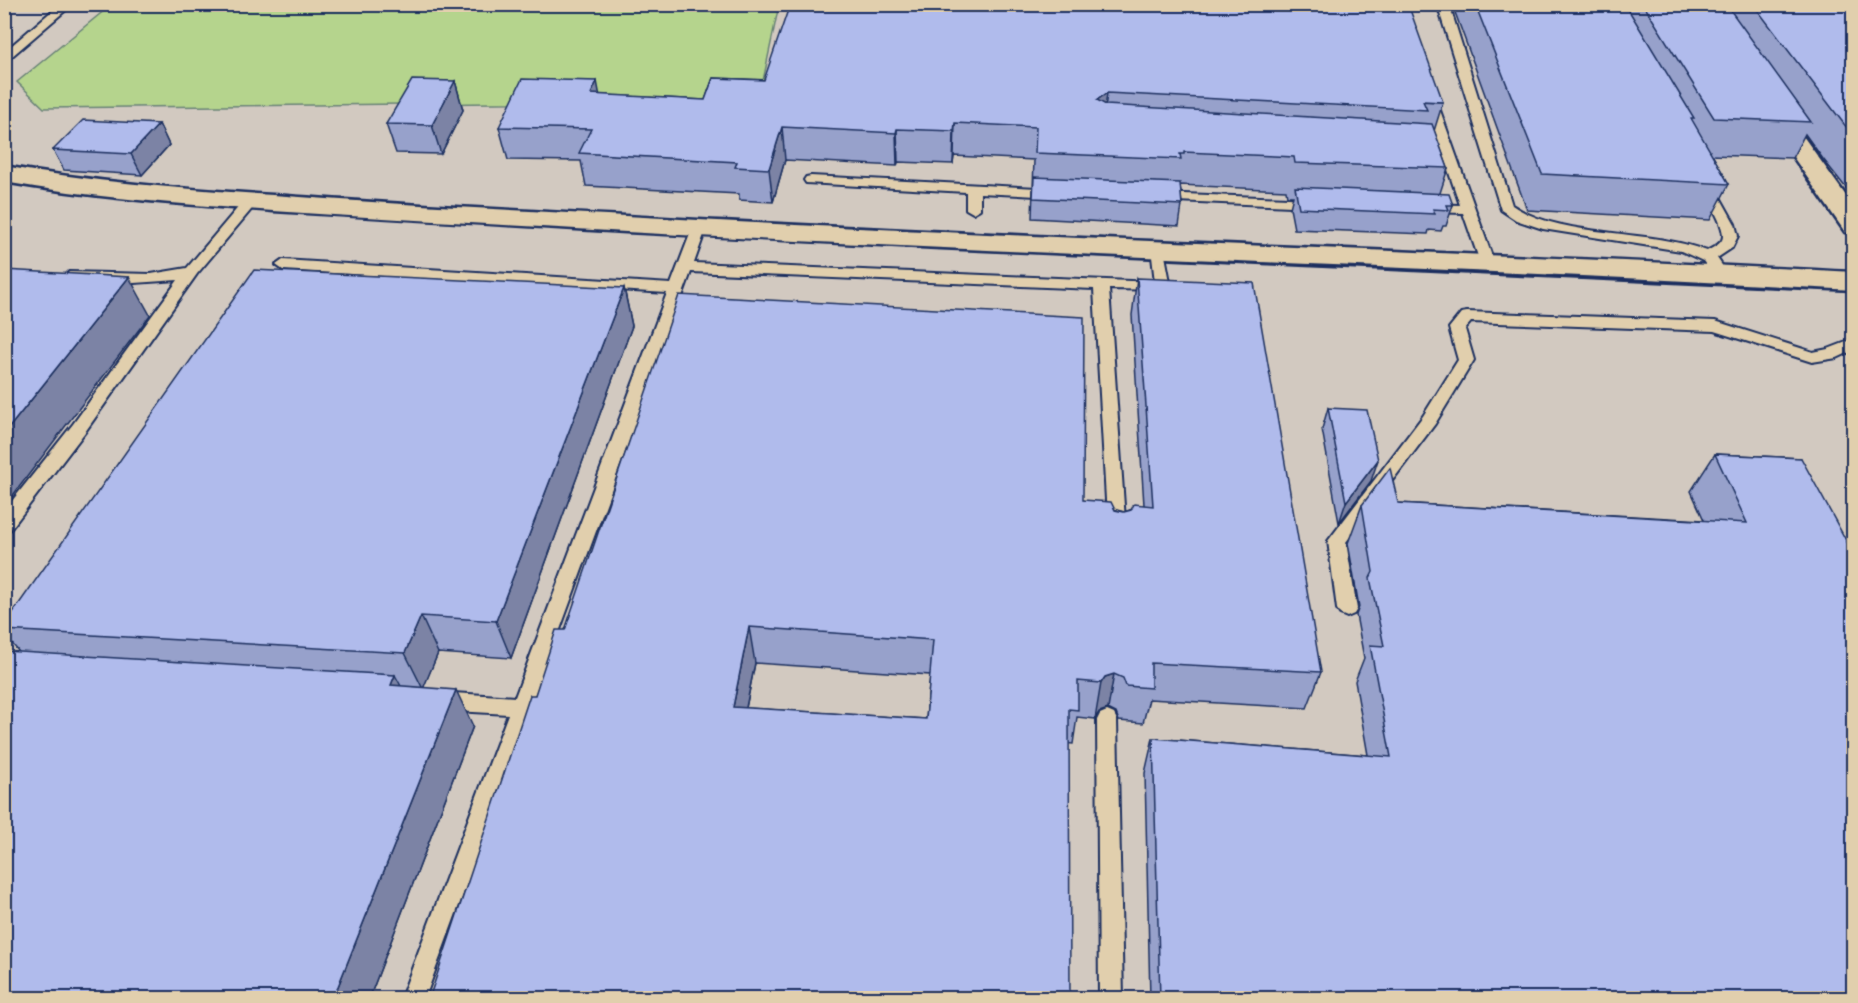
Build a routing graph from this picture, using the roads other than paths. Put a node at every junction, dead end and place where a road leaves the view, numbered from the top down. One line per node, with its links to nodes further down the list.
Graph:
1 (68, 4): 3 (lane)
2 (1443, 4): 24 (lane)
3 (4, 59)
4 (1424, 83): 7 (lane)
5 (1758, 89): 19 (street)
6 (1400, 148): 7 (lane)
7 (1448, 151): 18 (lane)
8 (1700, 173): 24 (lane)
9 (4, 174): 14 (street)
10 (811, 180): 11 (lane)
11 (973, 188): 12 (lane); 17 (lane)
12 (1066, 193)
13 (1148, 197): 15 (lane)
14 (251, 201): 20 (street); 26 (lane)
15 (1326, 204)
16 (1409, 207): 18 (lane)
17 (973, 209)
18 (1468, 209): 22 (lane)
19 (1854, 226)
20 (699, 229): 21 (street); 25 (lane)
21 (1158, 248): 22 (street); 29 (lane)
22 (1487, 262): 24 (street)
23 (283, 265): 30 (lane)
24 (1714, 265): 28 (street)
25 (685, 267): 29 (lane); 30 (lane)
26 (192, 271): 27 (lane); 32 (lane)
27 (64, 274)
28 (1854, 281)
29 (1101, 285): 33 (lane)
30 (677, 289): 36 (lane)
31 (1854, 344): 34 (lane)
32 (4, 525)
33 (1117, 540)
34 (1347, 609)
35 (413, 699): 36 (lane)
36 (520, 706): 38 (lane)
37 (1107, 720): 39 (lane)
38 (413, 999)
39 (1111, 999)

